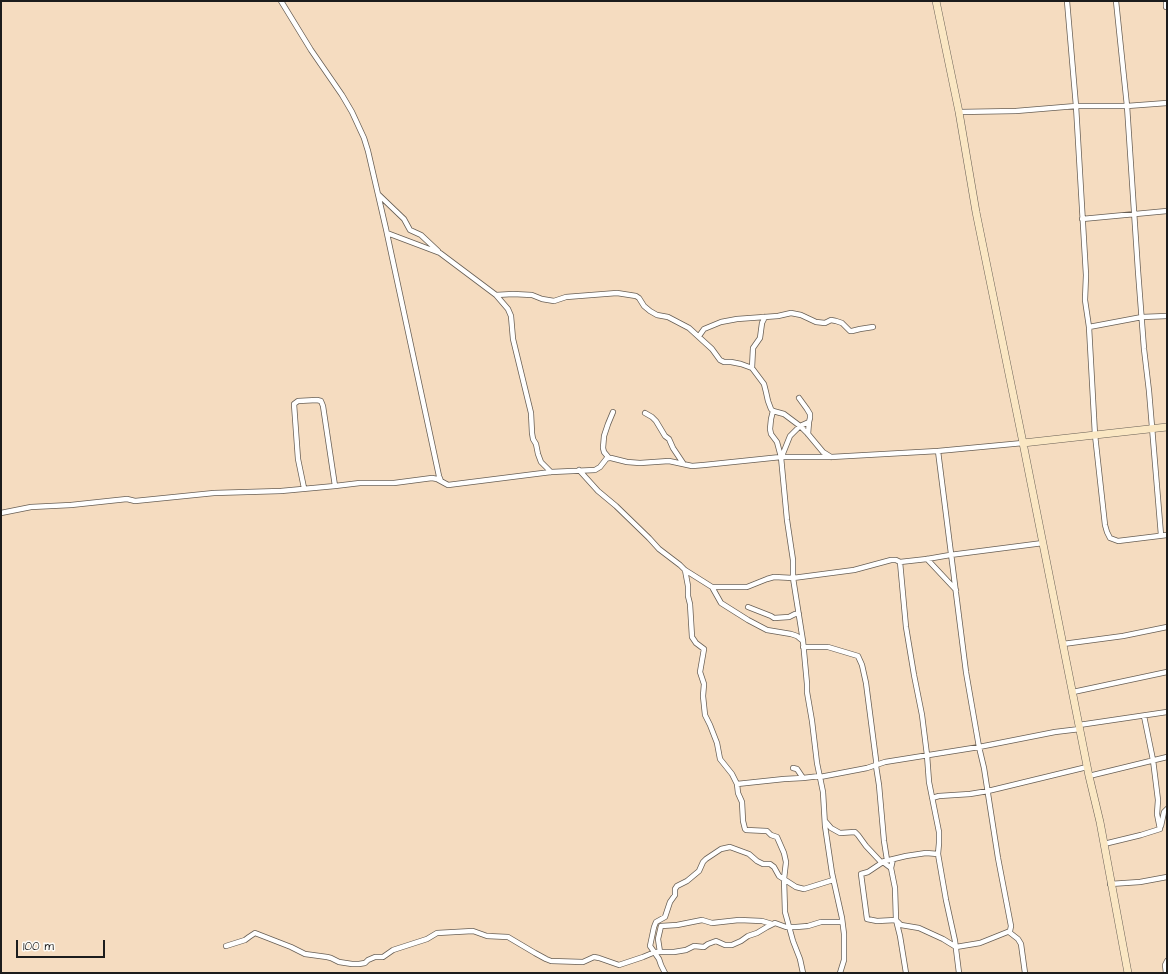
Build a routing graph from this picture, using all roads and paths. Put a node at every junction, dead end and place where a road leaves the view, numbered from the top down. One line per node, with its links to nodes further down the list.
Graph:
1 (281, 1): 11 (street)
2 (936, 1): 10 (main road)
3 (1067, 1): 8 (street)
4 (1116, 1): 9 (street)
5 (1166, 1): 6 (street)
6 (1166, 7)
7 (1167, 103): 9 (street)
8 (1076, 106): 9 (street); 10 (street); 14 (street)
9 (1126, 106): 13 (street)
10 (959, 112): 35 (main road)
11 (379, 195): 15 (street); 16 (street)
12 (1167, 211): 13 (street)
13 (1134, 214): 14 (street); 20 (street)
14 (1082, 219): 22 (street)
15 (387, 233): 16 (street); 43 (street)
16 (440, 253): 17 (street)
17 (496, 295): 23 (street); 42 (street)
18 (1167, 316): 20 (street)
19 (765, 317): 21 (street); 23 (street); 24 (street)
20 (1142, 317): 22 (street); 32 (street)
21 (873, 327)
22 (1089, 327): 34 (street)
23 (699, 336): 24 (street)
24 (752, 368): 26 (street)
25 (798, 398): 29 (street)
26 (773, 411): 30 (street); 37 (street)
27 (613, 412): 39 (street)
28 (645, 413): 40 (street)
29 (809, 422): 30 (street); 33 (street)
30 (800, 426): 33 (street); 37 (street)
31 (1167, 427): 32 (main road)
32 (1152, 429): 34 (main road); 47 (street)
33 (808, 434): 38 (street)
34 (1095, 435): 35 (main road); 47 (street)
35 (1023, 443): 36 (street); 49 (main road)
36 (938, 451): 38 (street); 50 (street)
37 (781, 457): 38 (street); 40 (street); 54 (street)
38 (831, 457)
39 (608, 458): 40 (street); 41 (street)
40 (683, 463)
41 (579, 470): 42 (street); 53 (street)
42 (550, 472): 43 (street)
43 (441, 482): 44 (street)
44 (335, 486): 45 (street); 45 (street)
45 (304, 488): 46 (street)
46 (1, 513)
47 (1161, 535): 48 (street)
48 (1167, 535)
49 (1043, 543): 50 (street); 61 (main road)
50 (950, 555): 51 (street); 56 (street)
51 (927, 559): 52 (street); 56 (street)
52 (900, 562): 54 (street); 69 (street)
53 (685, 570): 55 (street); 78 (street)
54 (794, 578): 55 (street); 58 (street)
55 (712, 587): 60 (street)
56 (956, 590): 68 (street)
57 (748, 607): 58 (street)
58 (799, 614): 60 (street)
59 (1167, 627): 61 (street)
60 (803, 641): 62 (street)
61 (1063, 644): 64 (main road)
62 (803, 647): 72 (street); 75 (street)
63 (1167, 672): 64 (street)
64 (1073, 692): 67 (main road)
65 (1167, 712): 66 (street)
66 (1144, 716): 67 (street); 71 (street)
67 (1080, 727): 68 (street); 73 (main road)
68 (979, 747): 69 (street); 79 (street)
69 (927, 755): 72 (street); 80 (street)
70 (1167, 757): 71 (street)
71 (1153, 760): 76 (street); 83 (street)
72 (876, 766): 75 (street); 87 (street)
73 (1088, 767): 76 (main road); 79 (street)
74 (793, 768): 77 (street)
75 (820, 776): 77 (street); 82 (street)
76 (1089, 776): 84 (main road)
77 (803, 778): 78 (street)
78 (737, 784): 90 (street)
79 (988, 791): 80 (street); 97 (street)
80 (932, 798): 85 (street)
81 (1167, 809): 83 (street)
82 (825, 821): 87 (street); 91 (street)
83 (1160, 829): 84 (street)
84 (1104, 844): 92 (main road)
85 (938, 854): 86 (street); 99 (street)
86 (893, 859): 87 (street); 88 (street)
87 (885, 861): 88 (street); 93 (street)
88 (891, 868): 93 (street)
89 (1167, 877): 92 (street)
90 (784, 879): 91 (street); 96 (street); 100 (street)
91 (833, 880): 94 (street)
92 (1110, 884): 109 (main road)
93 (896, 920): 99 (street); 106 (street)
94 (842, 922): 96 (street); 105 (street)
95 (772, 924): 96 (street); 101 (street); 101 (street)
96 (790, 927): 104 (street)
97 (1009, 932): 99 (street); 108 (street)
98 (226, 946): 100 (street)
99 (956, 947): 107 (street)
100 (655, 952): 101 (street); 103 (street)
101 (660, 952)
102 (1167, 961): 110 (street)
103 (665, 973)
104 (803, 973)
105 (840, 973)
106 (906, 973)
107 (959, 973)
108 (1025, 973)
109 (1128, 973)
110 (1166, 973)

